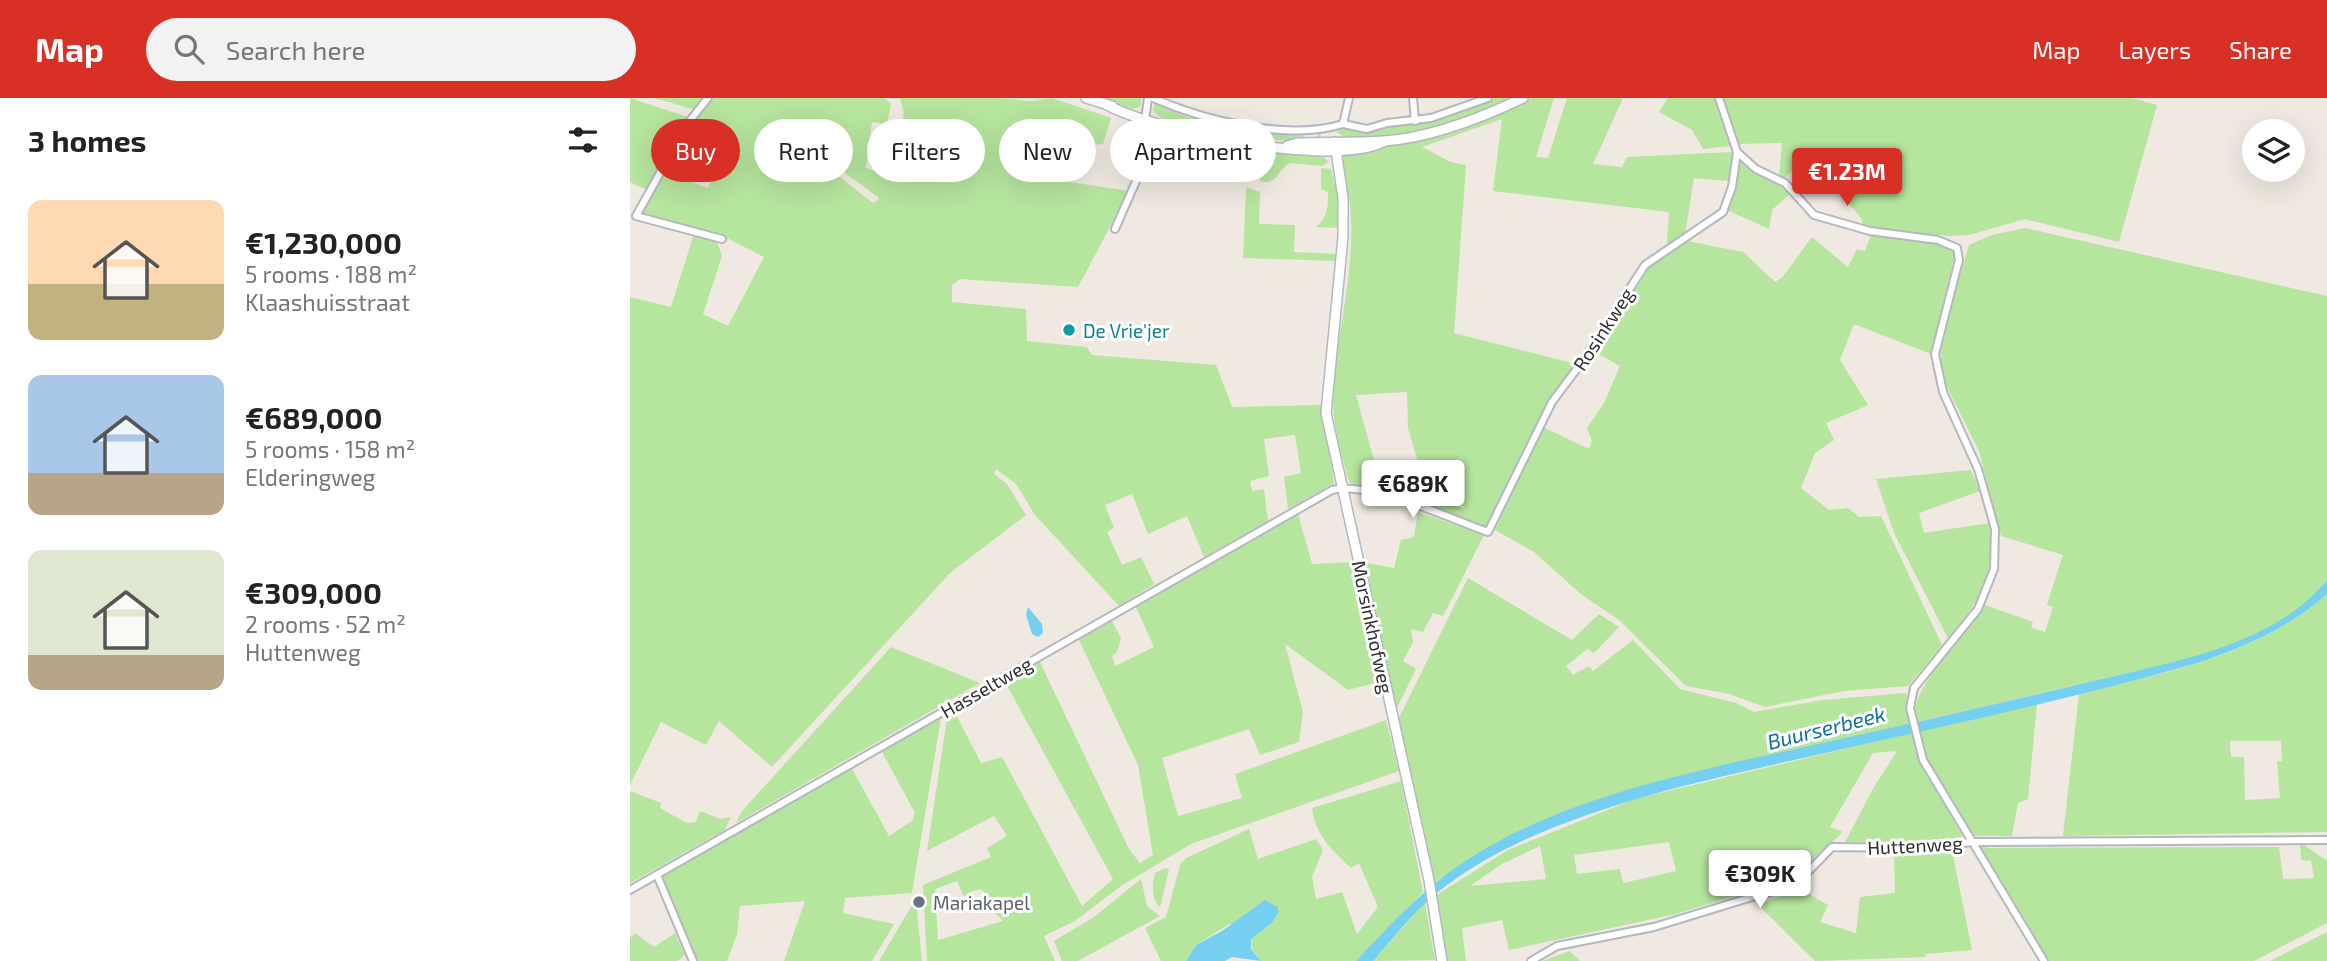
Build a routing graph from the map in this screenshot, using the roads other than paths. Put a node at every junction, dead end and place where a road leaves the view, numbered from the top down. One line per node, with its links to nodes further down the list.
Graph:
1 (708, 98): 16 (street)
2 (1086, 98): 10 (street)
3 (1148, 98): 10 (street)
4 (1153, 98): 12 (street)
5 (1349, 98): 12 (street)
6 (1413, 98): 11 (street)
7 (1488, 98): 11 (street)
8 (1523, 98): 13 (street)
9 (1719, 98): 14 (street)
10 (1145, 118): 13 (street); 15 (street)
11 (1415, 121): 12 (street)
12 (1343, 124)
13 (1335, 147): 17 (street, Morsinkhofweg)
14 (1737, 152): 17 (street, Rosinkweg); 19 (street)
15 (1115, 229)
16 (722, 239)
17 (1343, 488): 20 (street, Hasseltweg); 23 (street, Morsinkhofweg)
18 (2327, 840): 19 (street, Huttenweg)
19 (1972, 842): 24 (street, Huttenweg); 25 (street)
20 (657, 875): 21 (street, Hasseltweg); 22 (street)
21 (630, 890)
22 (693, 961)
23 (1443, 961)
24 (1531, 961)
25 (2044, 961)

